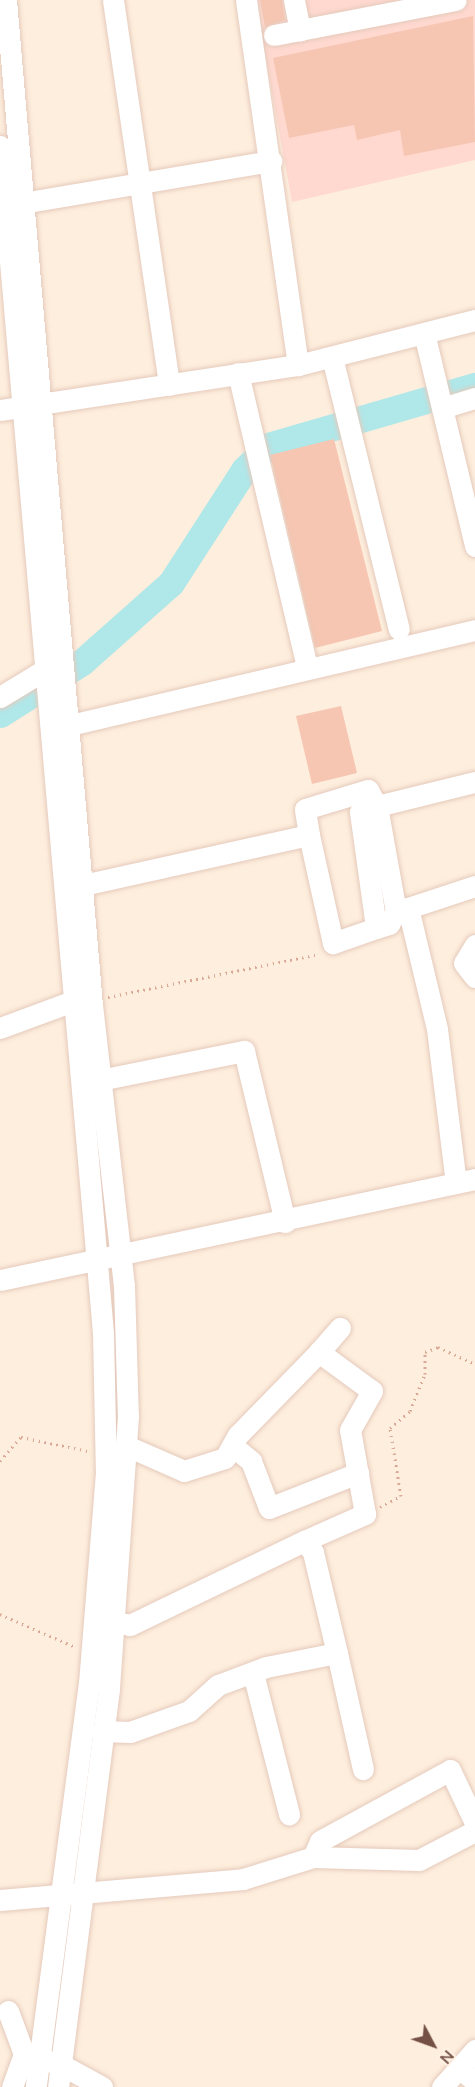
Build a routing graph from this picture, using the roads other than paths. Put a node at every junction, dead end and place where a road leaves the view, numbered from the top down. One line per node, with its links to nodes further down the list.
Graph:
1 (6, 0): 12 (street)
2 (113, 0): 11 (street)
3 (246, 0): 10 (street)
4 (294, 0): 7 (street)
5 (456, 0): 6 (street)
6 (383, 7): 7 (street)
7 (300, 30): 8 (street)
8 (274, 35)
9 (0, 146): 21 (street)
10 (271, 161): 11 (street); 16 (street)
11 (140, 186): 12 (street); 18 (street)
12 (22, 203): 21 (street)
13 (475, 320): 14 (street)
14 (424, 333): 15 (street); 20 (street)
15 (332, 357): 16 (street); 24 (street)
16 (297, 365): 17 (street)
17 (238, 373): 18 (street); 27 (street)
18 (169, 385): 21 (street)
19 (475, 398): 20 (street)
20 (441, 401): 23 (street)
21 (34, 405): 22 (street); 26 (street); 28 (street)
22 (0, 410)
23 (475, 546)
24 (399, 629)
25 (475, 630): 27 (street)
26 (65, 661): 28 (street); 30 (street)
27 (307, 668): 30 (street)
28 (44, 674): 29 (street); 40 (street)
29 (0, 697)
30 (70, 725): 34 (street)
31 (475, 782): 32 (street)
32 (377, 806): 33 (street); 36 (street); 37 (street)
33 (309, 835): 34 (street); 37 (street)
34 (83, 885): 42 (street)
35 (475, 886): 36 (street)
36 (402, 910): 37 (street); 43 (street)
37 (376, 928)
38 (475, 945): 39 (street)
39 (475, 977)
40 (73, 1001): 41 (street); 46 (street)
41 (0, 1028)
42 (100, 1080): 44 (street); 45 (street)
43 (465, 1181): 44 (street)
44 (285, 1222): 45 (street)
45 (119, 1255): 46 (street); 50 (street)
46 (95, 1259): 47 (street); 64 (street)
47 (0, 1280)
48 (340, 1328): 49 (street)
49 (319, 1352): 51 (street); 52 (street)
50 (127, 1446): 51 (street); 54 (street)
51 (235, 1448): 52 (street)
52 (358, 1473): 53 (street)
53 (304, 1540): 54 (street); 55 (street)
54 (115, 1622): 57 (street)
55 (337, 1653): 56 (street); 58 (street)
56 (253, 1673): 57 (street); 59 (street)
57 (103, 1731): 63 (street)
58 (363, 1769)
59 (289, 1814)
60 (475, 1823): 62 (street)
61 (475, 1831): 62 (street)
62 (313, 1857): 63 (street)
63 (83, 1891): 64 (street); 69 (street)
64 (59, 1893): 65 (street); 68 (street)
65 (0, 1900)
66 (8, 2011): 68 (street)
67 (475, 2050): 70 (street)
68 (32, 2056): 69 (street); 71 (street); 72 (street)
69 (60, 2064): 73 (street); 74 (street)
70 (467, 2075): 75 (street)
71 (12, 2087)
72 (36, 2087)
73 (58, 2087)
74 (102, 2087)
75 (442, 2087)

